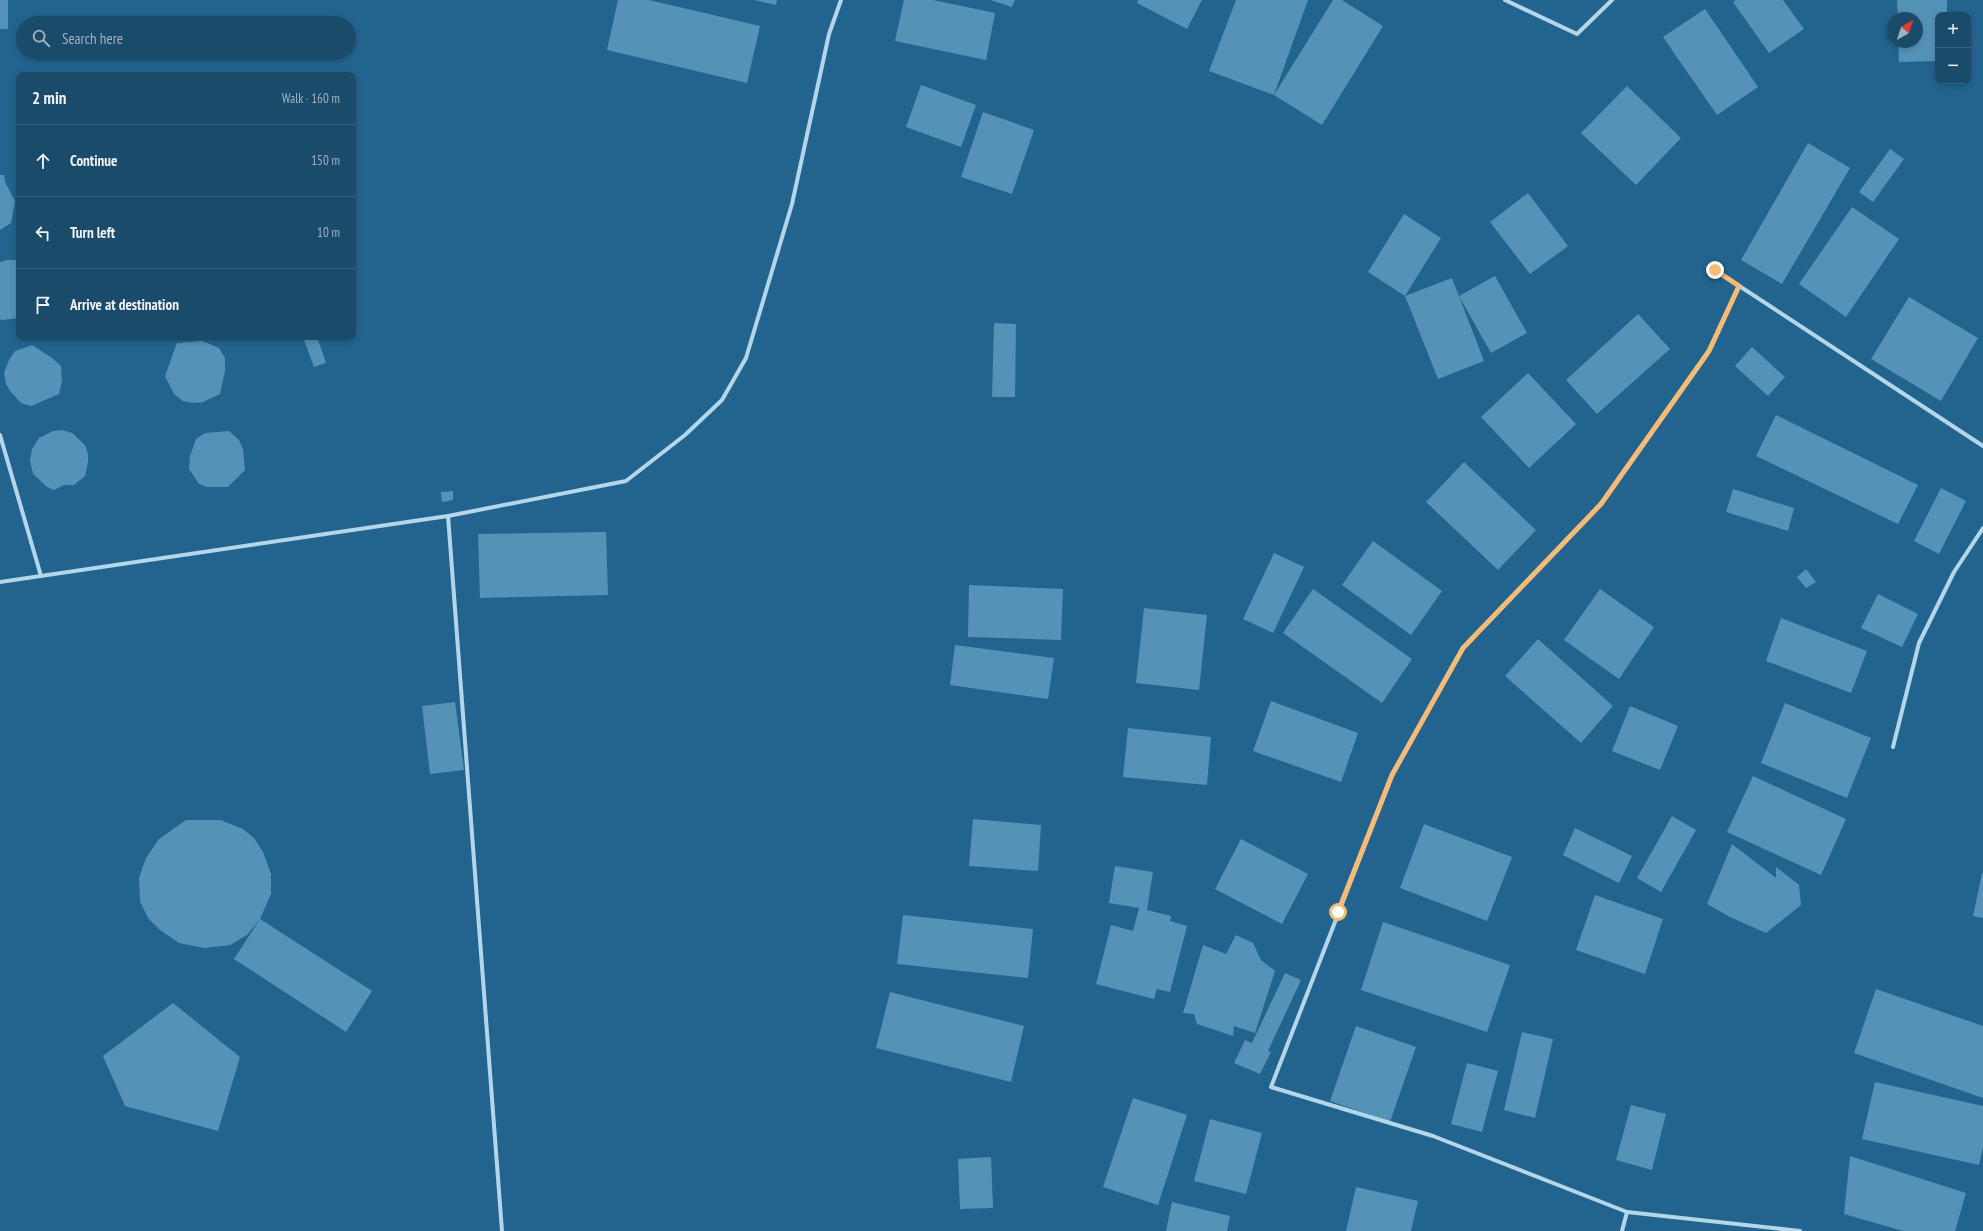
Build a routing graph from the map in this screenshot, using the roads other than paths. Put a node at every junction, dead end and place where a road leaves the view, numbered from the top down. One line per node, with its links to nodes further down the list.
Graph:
1 (841, 0): 8 (street)
2 (1505, 0): 3 (street)
3 (1612, 0)
4 (1715, 270): 5 (street)
5 (1739, 286): 7 (street); 13 (street)
6 (0, 435): 10 (street)
7 (1983, 446)
8 (448, 516): 10 (street); 14 (street)
9 (1983, 528): 12 (street)
10 (41, 576): 11 (street)
11 (0, 582)
12 (1893, 747)
13 (1628, 1212): 15 (street); 16 (street)
14 (502, 1231)
15 (1622, 1231)
16 (1800, 1231)

